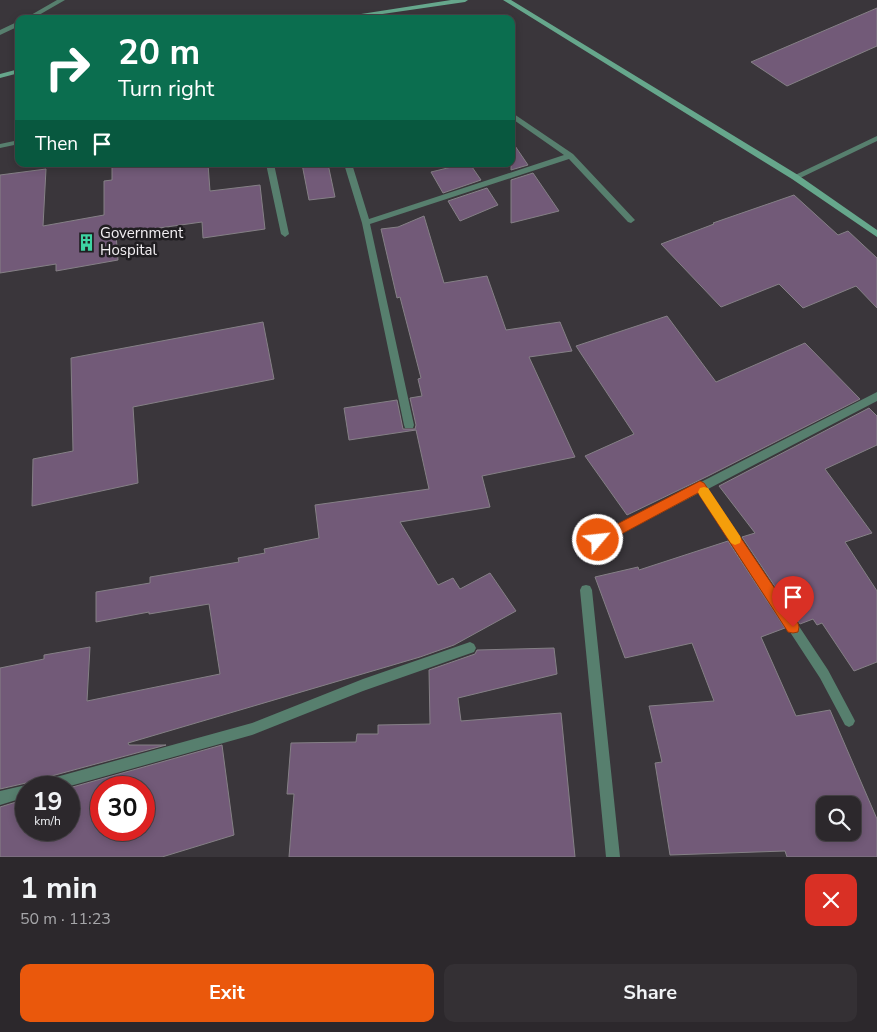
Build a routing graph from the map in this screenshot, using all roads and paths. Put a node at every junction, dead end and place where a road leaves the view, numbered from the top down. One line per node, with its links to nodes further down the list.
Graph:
1 (62, 0): 4 (street)
2 (465, 0): 5 (street)
3 (506, 0): 17 (street)
4 (34, 15)
5 (360, 15)
6 (15, 25): 7 (street)
7 (0, 33)
8 (15, 72): 9 (street)
9 (0, 76)
10 (515, 117): 14 (street)
11 (877, 138): 17 (street)
12 (15, 143): 13 (street)
13 (0, 146)
14 (570, 156): 18 (street); 19 (street)
15 (271, 167): 20 (street)
16 (349, 167): 19 (street)
17 (796, 177): 21 (street)
18 (631, 220)
19 (366, 223): 23 (street)
20 (285, 234)
21 (877, 234)
22 (877, 396): 24 (street)
23 (409, 426)
24 (700, 486): 25 (street); 28 (street)
25 (581, 549)
26 (586, 590): 32 (street)
27 (470, 648): 29 (street)
28 (849, 721)
29 (80, 777)
30 (15, 794): 31 (street)
31 (0, 798)
32 (613, 857)

